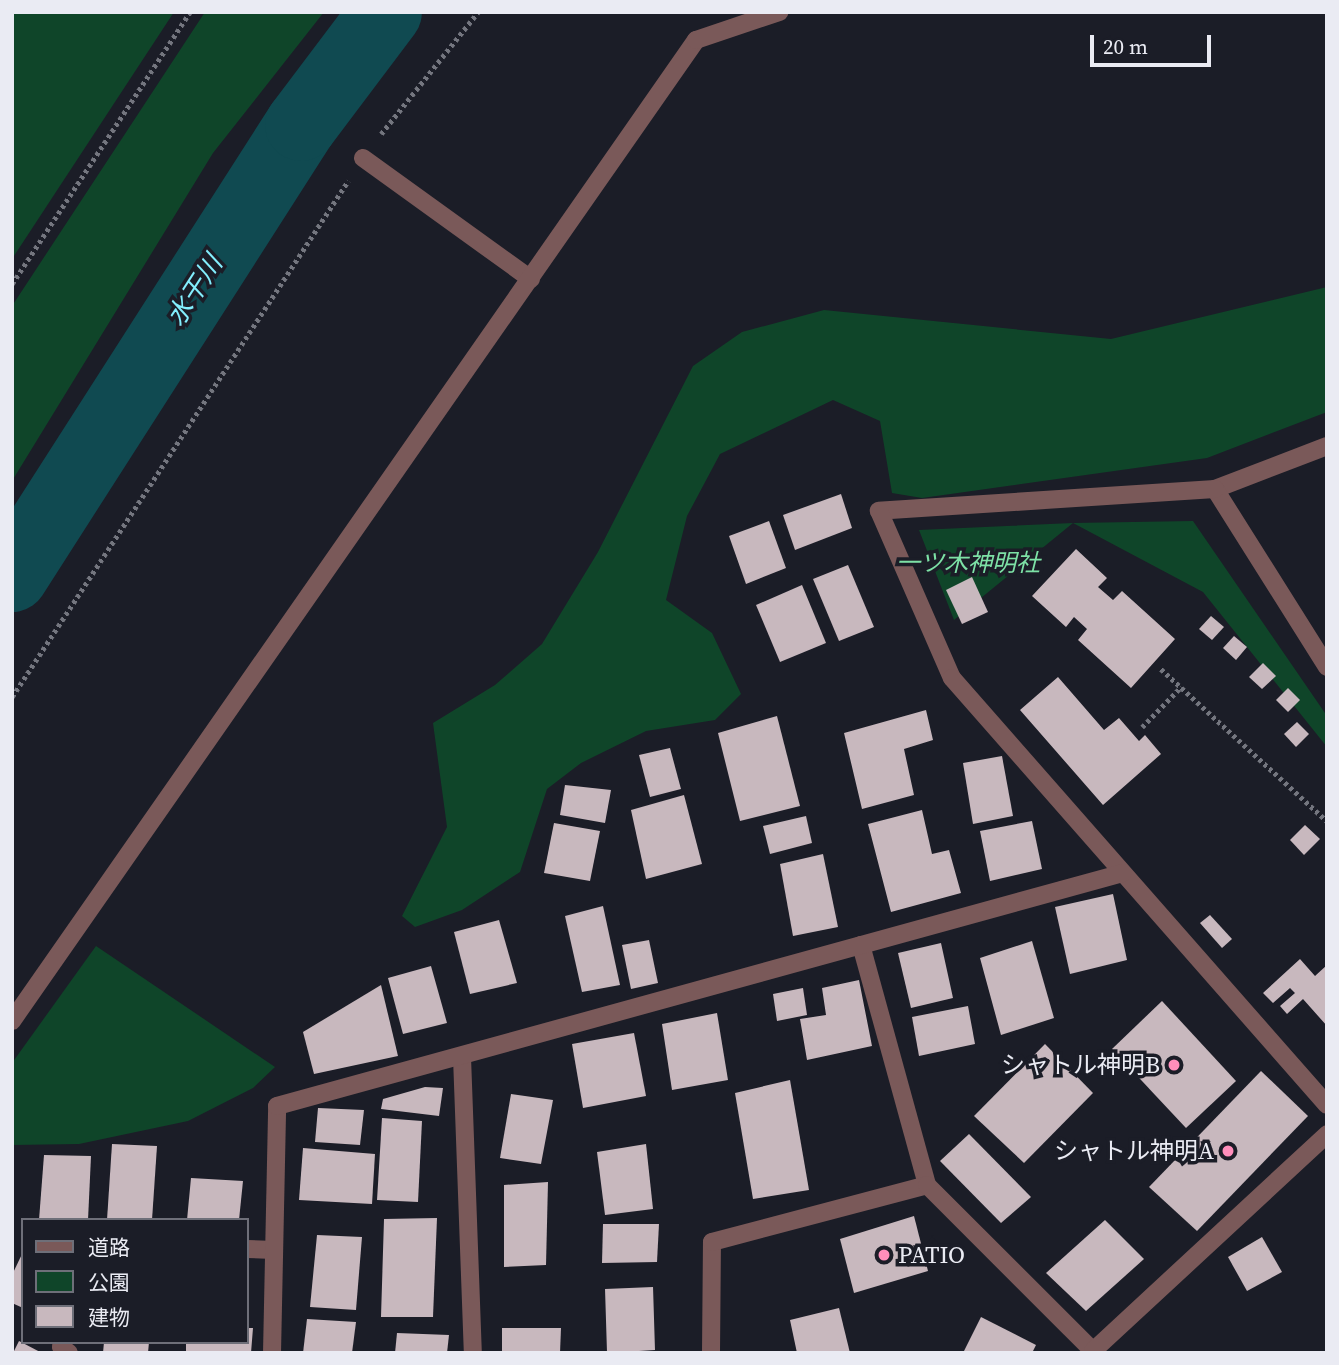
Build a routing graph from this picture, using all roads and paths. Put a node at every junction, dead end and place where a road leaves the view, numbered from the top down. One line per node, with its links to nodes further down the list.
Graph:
1 (190, 12): 6 (path)
2 (478, 12): 4 (path)
3 (779, 12): 5 (street)
4 (363, 158): 5 (street); 12 (path)
5 (531, 279): 17 (street)
6 (12, 284)
7 (1327, 446): 8 (street)
8 (1215, 489): 9 (street); 15 (street)
9 (1327, 667)
10 (1161, 669): 11 (path)
11 (1181, 687): 13 (path); 14 (path)
12 (12, 697)
13 (1142, 727)
14 (1327, 821)
15 (1123, 873): 16 (street); 19 (street)
16 (861, 945): 18 (street); 21 (street)
17 (12, 1021)
18 (463, 1058): 23 (street); 26 (street)
19 (1327, 1105)
20 (1327, 1134): 24 (street)
21 (927, 1185): 24 (street); 27 (street)
22 (248, 1249): 23 (street)
23 (274, 1250): 25 (street)
24 (1093, 1352)
25 (272, 1353)
26 (473, 1353)
27 (711, 1353)

